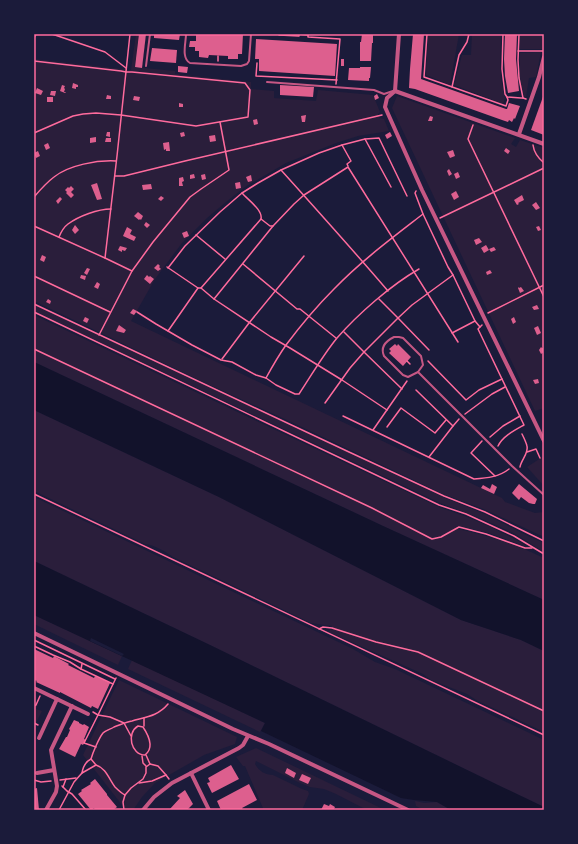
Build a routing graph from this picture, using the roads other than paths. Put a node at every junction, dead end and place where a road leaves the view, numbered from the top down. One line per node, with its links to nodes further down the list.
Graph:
1 (150, 34): 6 (lane)
2 (186, 34): 3 (lane)
3 (251, 34)
4 (399, 34): 8 (street)
5 (544, 57): 9 (street)
6 (146, 66)
7 (267, 82): 8 (lane)
8 (395, 91): 9 (street); 12 (street)
9 (519, 134): 10 (street)
10 (544, 144)
11 (418, 372): 11 (lane); 13 (lane)
12 (544, 440)
13 (544, 495)
14 (34, 633): 19 (street)
15 (34, 688): 16 (street)
16 (57, 699): 17 (street); 20 (street)
17 (72, 706): 18 (street); 21 (street)
18 (88, 714)
19 (248, 736): 23 (street); 27 (street)
20 (39, 738)
21 (54, 770): 22 (street); 24 (street)
22 (37, 772)
23 (191, 773): 25 (street); 26 (street)
24 (46, 810)
25 (142, 810)
26 (209, 810)
27 (408, 810)

